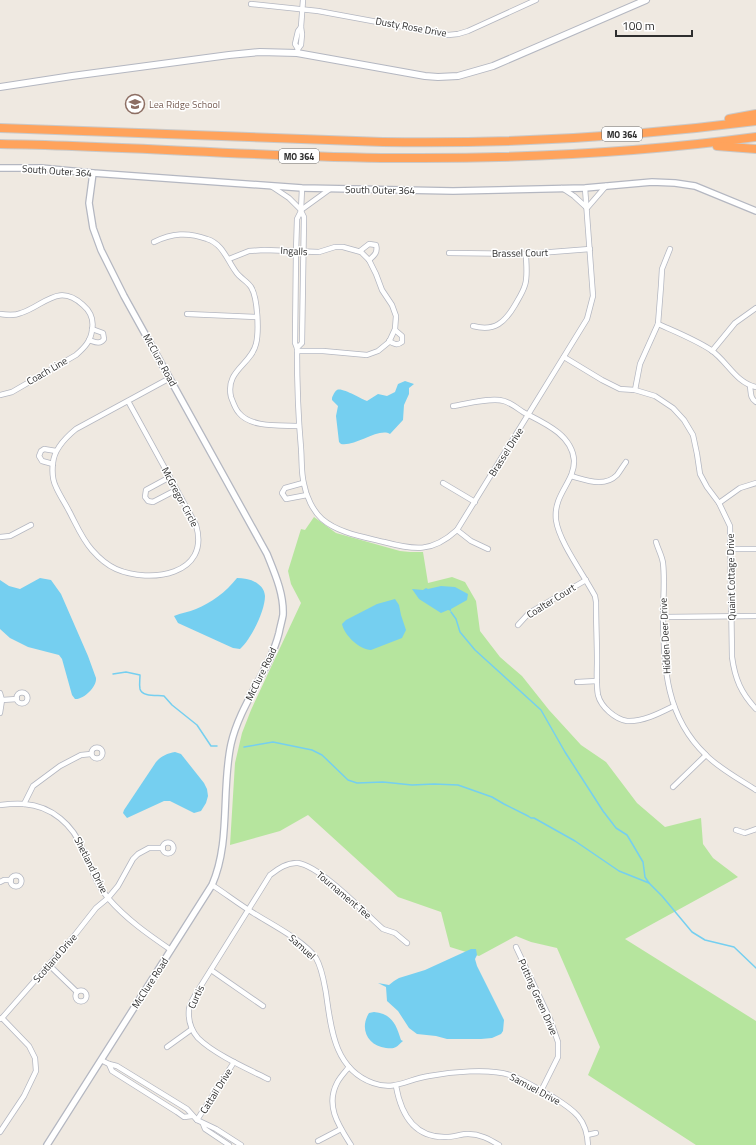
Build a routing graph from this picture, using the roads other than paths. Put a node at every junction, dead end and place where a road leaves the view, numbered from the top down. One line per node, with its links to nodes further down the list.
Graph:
1 (303, 0): 5 (street)
2 (536, 0): 5 (street, Dusty Rose Drive)
3 (646, 0): 6 (main road)
4 (251, 4): 5 (street, Dusty Rose Drive)
5 (302, 8): 6 (street)
6 (298, 51): 7 (main road)
7 (0, 87)
8 (756, 114): 11 (highway)
9 (756, 121): 11 (highway, MO 364)
10 (0, 128): 11 (highway, MO 364)
11 (673, 130)
12 (756, 137): 14 (highway, MO 364)
13 (0, 144): 14 (highway, MO 364)
14 (698, 144): 15 (highway)
15 (756, 149)
16 (0, 168): 17 (street, South Outer 364)
17 (93, 173): 18 (street, South Outer 364); 50 (street, McClure Road)
18 (271, 186): 20 (street, South Outer 364); 25 (street)
19 (606, 186): 22 (street, South Outer 364); 24 (street); 26 (street, South Outer 364)
20 (302, 188): 23 (street, South Outer 364); 25 (street, Brassel Drive)
21 (562, 188): 22 (street, South Outer 364); 23 (street, South Outer 364); 24 (street)
22 (585, 188): 24 (street, Brassel Drive)
23 (330, 189): 25 (street)
24 (586, 208): 29 (street, Brassel Drive)
25 (301, 210): 31 (street, Brassel Drive); 32 (street, Brassel Drive)
26 (756, 211)
27 (154, 242): 35 (street)
28 (670, 249): 41 (street)
29 (590, 250): 34 (street, Brassel Court); 49 (street, Brassel Drive)
30 (360, 251): 32 (street, Ingalls); 36 (street); 36 (street, Ingalls)
31 (296, 252): 32 (street, Ingalls); 35 (street, Ingalls); 47 (street, Brassel Drive)
32 (302, 252): 47 (street, Brassel Drive)
33 (450, 253): 34 (street, Brassel Court)
34 (526, 254): 42 (street)
35 (228, 259): 40 (street)
36 (369, 260): 44 (street)
37 (756, 308): 48 (street)
38 (0, 314): 43 (street, Coach Line)
39 (186, 314): 40 (street)
40 (257, 316): 59 (street)
41 (658, 324): 48 (street); 53 (street)
42 (473, 326)
43 (92, 329): 45 (street, Coach Line); 45 (street, Coach Line)
44 (395, 330): 46 (street); 46 (street)
45 (89, 340): 54 (street, Coach Line)
46 (389, 341): 47 (street)
47 (297, 350): 59 (street, Brassel Drive)
48 (712, 350): 51 (street)
49 (564, 357): 53 (street, Quaint Cottage Drive); 58 (street, Brassel Drive)
50 (170, 378): 55 (street, McGregor Circle); 103 (street, McClure Road)
51 (750, 386): 52 (street); 56 (street)
52 (756, 387)
53 (635, 390): 71 (street, Quaint Cottage Drive)
54 (0, 395)
55 (128, 401): 60 (street, McGregor Circle); 64 (street, McGregor Circle)
56 (756, 402)
57 (453, 406): 58 (street)
58 (529, 415): 63 (street); 70 (street, Brassel Drive)
59 (299, 426): 65 (street, Brassel Drive)
60 (56, 452): 62 (street, McGregor Circle); 62 (street)
61 (626, 462): 63 (street)
62 (52, 464): 68 (street, McGregor Circle)
63 (571, 476): 79 (street)
64 (170, 477): 68 (street, McGregor Circle); 68 (street)
65 (303, 482): 69 (street, Brassel Drive); 69 (street)
66 (443, 483): 70 (street)
67 (756, 483): 71 (street)
68 (176, 490)
69 (307, 494): 73 (street, Brassel Drive)
70 (475, 502): 73 (street, Brassel Drive)
71 (719, 503): 77 (street, Quaint Cottage Drive)
72 (31, 525): 74 (street)
73 (457, 530): 76 (street)
74 (0, 537)
75 (656, 542): 82 (street, Hidden Deer Drive)
76 (488, 549)
77 (731, 549): 78 (street); 80 (street, Quaint Cottage Drive)
78 (756, 549)
79 (586, 580): 83 (street, Coalter Court); 84 (street)
80 (732, 616): 81 (street); 82 (street); 90 (street, Quaint Cottage Drive)
81 (756, 616)
82 (663, 617): 89 (street, Hidden Deer Drive)
83 (518, 625)
84 (597, 681): 85 (street); 89 (street)
85 (577, 682)
86 (0, 693): 88 (street)
87 (17, 698): 88 (street)
88 (2, 700): 91 (street)
89 (674, 706): 93 (street, Hidden Deer Drive)
90 (756, 709)
91 (0, 713)
92 (91, 754): 96 (street)
93 (706, 755): 94 (street); 95 (street, Hidden Deer Drive)
94 (673, 787)
95 (756, 790)
96 (24, 804): 97 (street, Shetland Drive); 104 (street, Shetland Drive)
97 (0, 805)
98 (756, 829): 99 (street)
99 (736, 830)
100 (163, 848): 104 (street, Scotland Drive)
101 (11, 880): 102 (street)
102 (0, 882)
103 (212, 885): 105 (street, Samuel); 108 (street, McClure Road)
104 (108, 898): 108 (street, Shetland Drive); 109 (street, Scotland Drive)
105 (248, 910): 106 (street, Tournament Tee); 110 (street, Curtis); 119 (street, Samuel)
106 (407, 943)
107 (516, 947): 122 (street, Putting Green Drive)
108 (171, 950): 116 (street, McClure Road)
109 (49, 966): 111 (street); 113 (street, Scotland Drive)
110 (211, 970): 112 (street); 114 (street, Curtis)
111 (76, 992)
112 (263, 1006)
113 (1, 1018): 127 (street, Scotland Drive)
114 (192, 1029): 115 (street); 117 (street)
115 (167, 1047)
116 (101, 1060): 118 (street); 131 (street, McClure Road)
117 (234, 1062): 120 (street); 124 (street, Cattail Drive)
118 (109, 1064): 123 (street); 123 (street)
119 (349, 1067): 121 (street, Samuel Drive); 126 (street)
120 (268, 1079)
121 (396, 1086): 122 (street, Samuel Drive); 135 (street)
122 (541, 1091): 129 (street, Samuel Drive)
123 (192, 1116): 124 (street)
124 (197, 1120): 125 (street)
125 (203, 1124): 132 (street); 133 (street)
126 (341, 1129): 130 (street); 134 (street)
127 (0, 1132)
128 (596, 1133): 129 (street)
129 (587, 1135): 136 (street, Samuel Drive)
130 (318, 1141)
131 (47, 1145)
132 (229, 1145)
133 (241, 1145)
134 (351, 1145)
135 (499, 1145)
136 (588, 1145)

